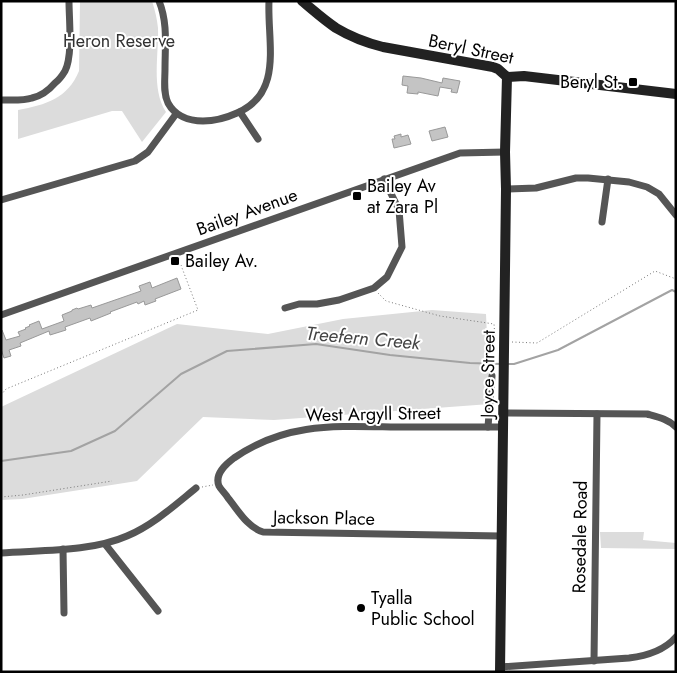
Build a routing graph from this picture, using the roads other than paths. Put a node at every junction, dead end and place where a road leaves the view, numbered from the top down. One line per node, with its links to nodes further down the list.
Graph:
1 (69, 1): 7 (street)
2 (159, 1): 9 (street)
3 (269, 1): 8 (street)
4 (302, 1): 5 (street, Beryl Street)
5 (508, 77): 6 (street, Beryl Street); 11 (street, Joyce Street)
6 (676, 94)
7 (1, 100)
8 (240, 112): 9 (street); 10 (street)
9 (176, 114): 15 (street)
10 (258, 139)
11 (505, 152): 12 (street, Bailey Avenue); 14 (street, Joyce Street)
12 (384, 179): 18 (street); 19 (street, Bailey Avenue)
13 (608, 179): 14 (street); 16 (street); 17 (street)
14 (506, 189): 21 (street, Joyce Street)
15 (1, 200)
16 (676, 215)
17 (602, 222)
18 (286, 308)
19 (1, 315)
20 (492, 376): 23 (street)
21 (504, 413): 22 (street); 24 (street, Joyce Street)
22 (597, 414): 25 (street); 35 (street, Rosedale Road)
23 (488, 427): 24 (street, West Argyll Street); 26 (street, West Argyll Street)
24 (503, 427): 28 (street, Joyce Street)
25 (676, 427)
26 (219, 484): 28 (street, Jackson Place)
27 (196, 488): 29 (street)
28 (501, 536): 36 (street, Joyce Street)
29 (105, 544): 30 (street); 32 (street)
30 (63, 549): 31 (street); 33 (street)
31 (1, 553)
32 (158, 611)
33 (64, 613)
34 (676, 637): 35 (street)
35 (594, 660): 36 (street)
36 (500, 669)

